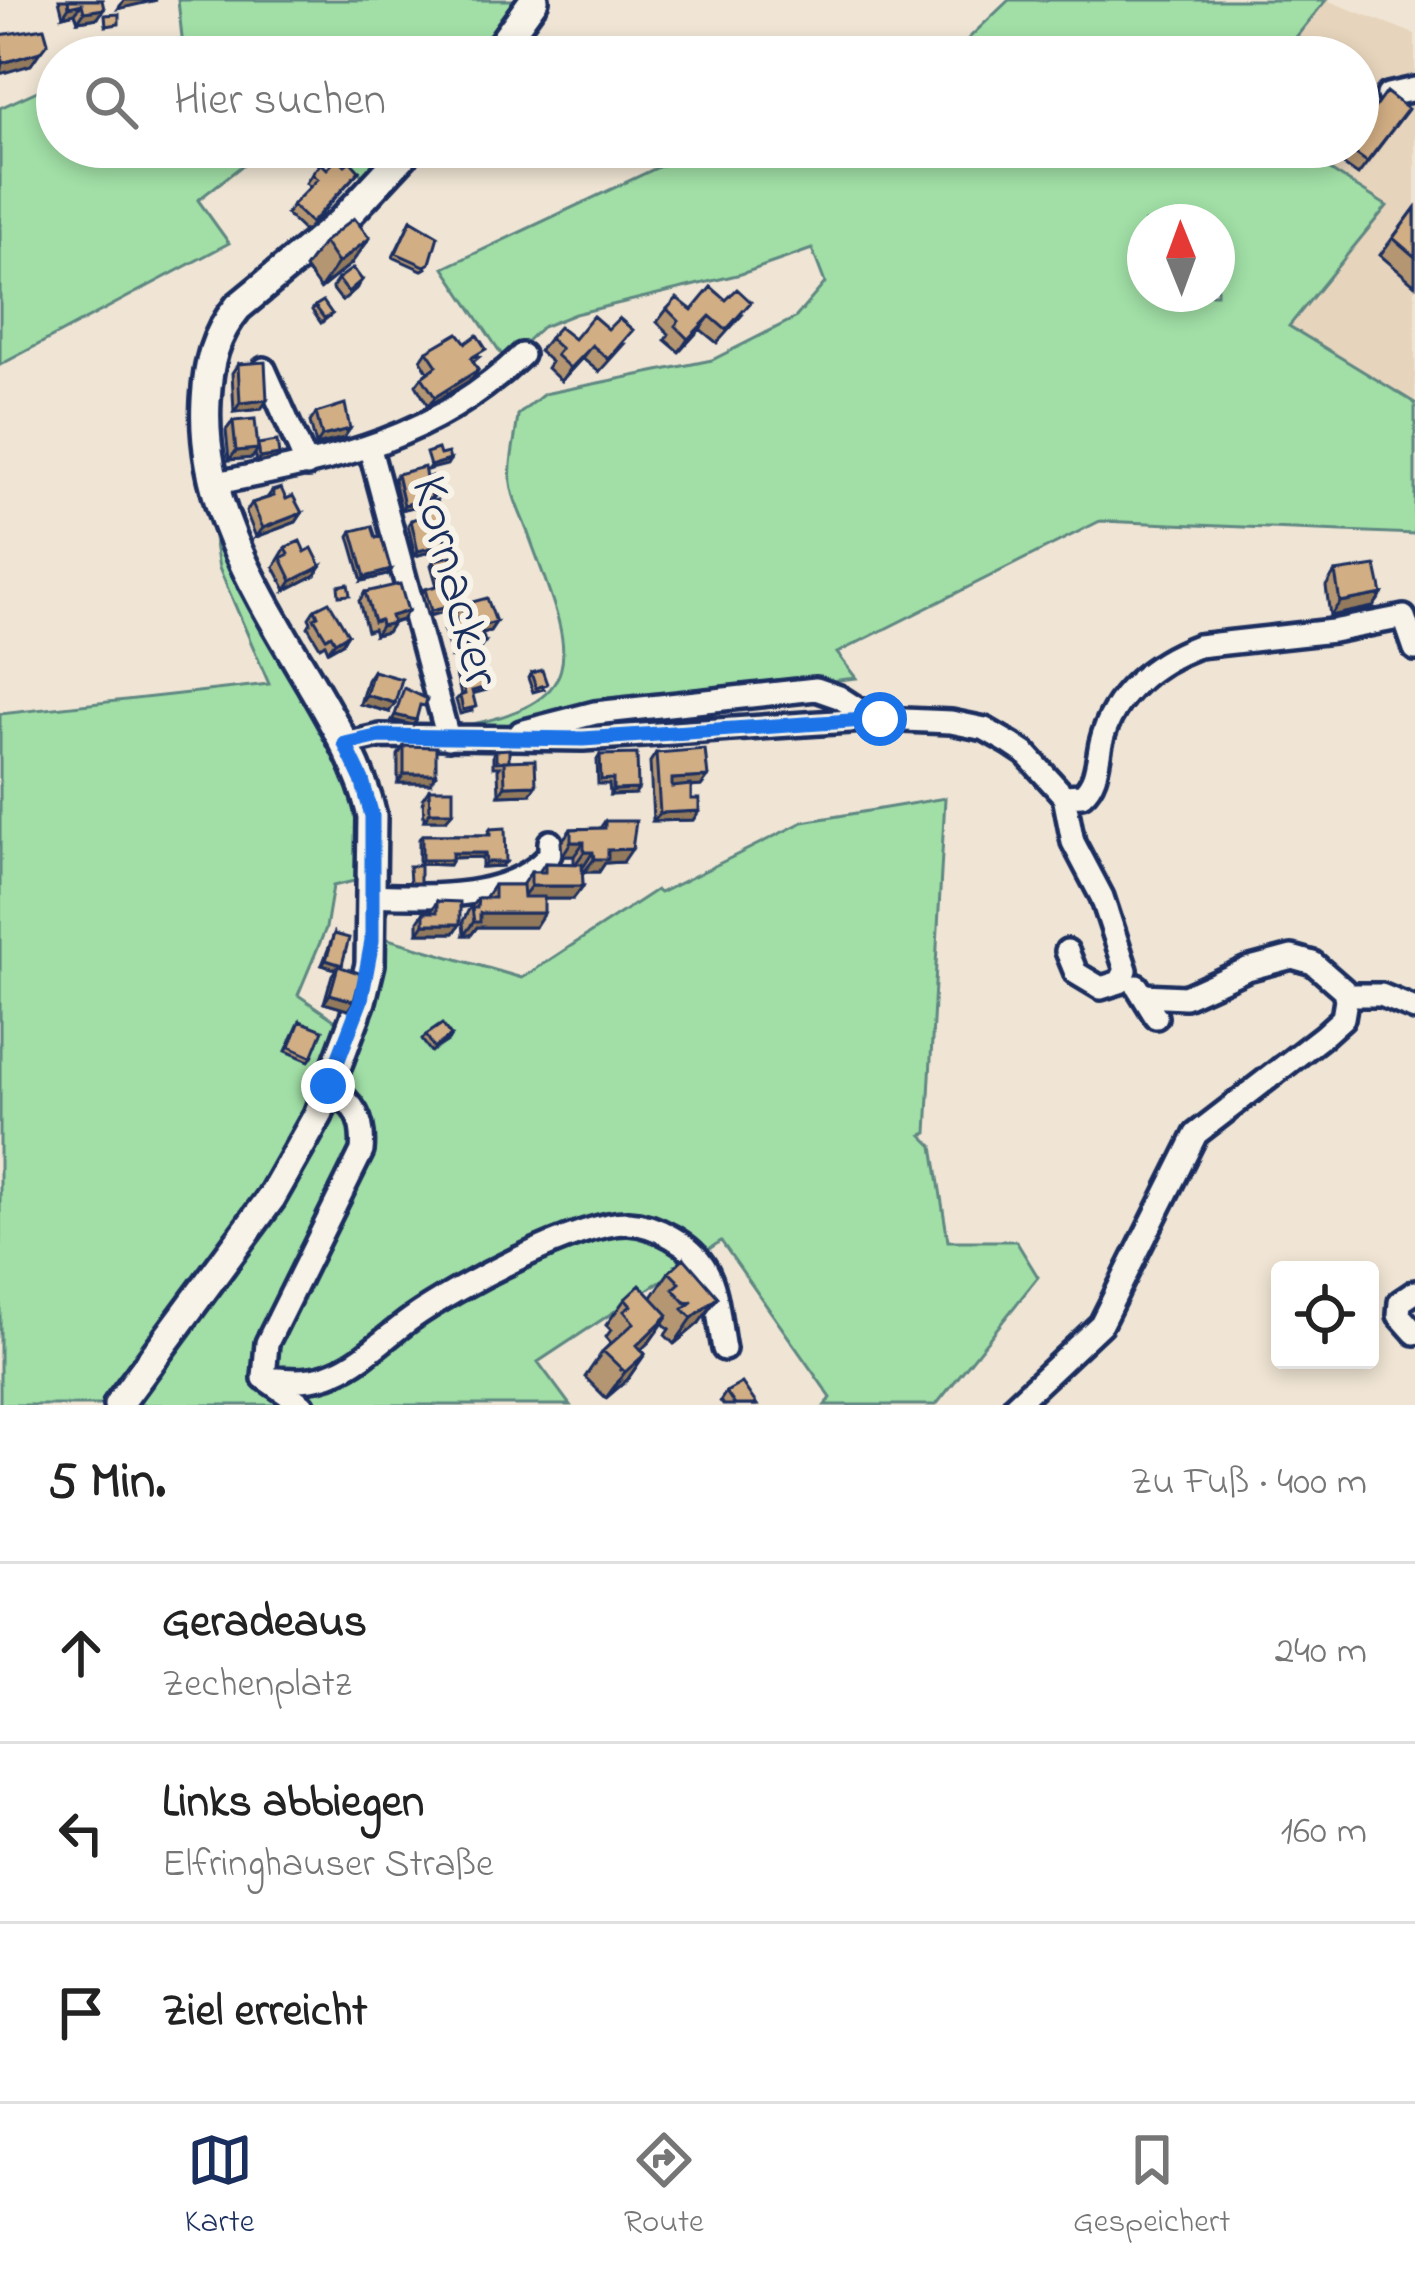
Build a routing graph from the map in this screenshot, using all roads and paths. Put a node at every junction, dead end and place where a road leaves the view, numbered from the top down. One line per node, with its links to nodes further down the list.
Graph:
1 (534, 0): 2 (main road)
2 (508, 36)
3 (1415, 89): 4 (street)
4 (1388, 95)
5 (391, 168): 10 (main road)
6 (522, 355): 8 (street)
7 (264, 369): 9 (street)
8 (370, 449): 9 (street); 13 (street, Kornacker)
9 (307, 465): 10 (street)
10 (212, 484): 15 (main road)
11 (1415, 650): 16 (street)
12 (876, 719): 14 (street); 14 (street); 16 (street)
13 (448, 737): 14 (street); 15 (street)
14 (504, 739)
15 (345, 744): 18 (main road)
16 (1064, 796): 20 (street)
17 (550, 842): 18 (street)
18 (372, 895): 25 (main road)
19 (1067, 951): 20 (street)
20 (1124, 973): 22 (street)
21 (1345, 994): 22 (street); 23 (street); 32 (street)
22 (1143, 995): 24 (street)
23 (1415, 1009)
24 (1156, 1017)
25 (328, 1086): 29 (street); 30 (main road)
26 (1415, 1292): 27 (street)
27 (1415, 1333)
28 (724, 1349): 29 (street)
29 (264, 1378): 31 (street)
30 (118, 1405)
31 (303, 1405)
32 (1015, 1405)

